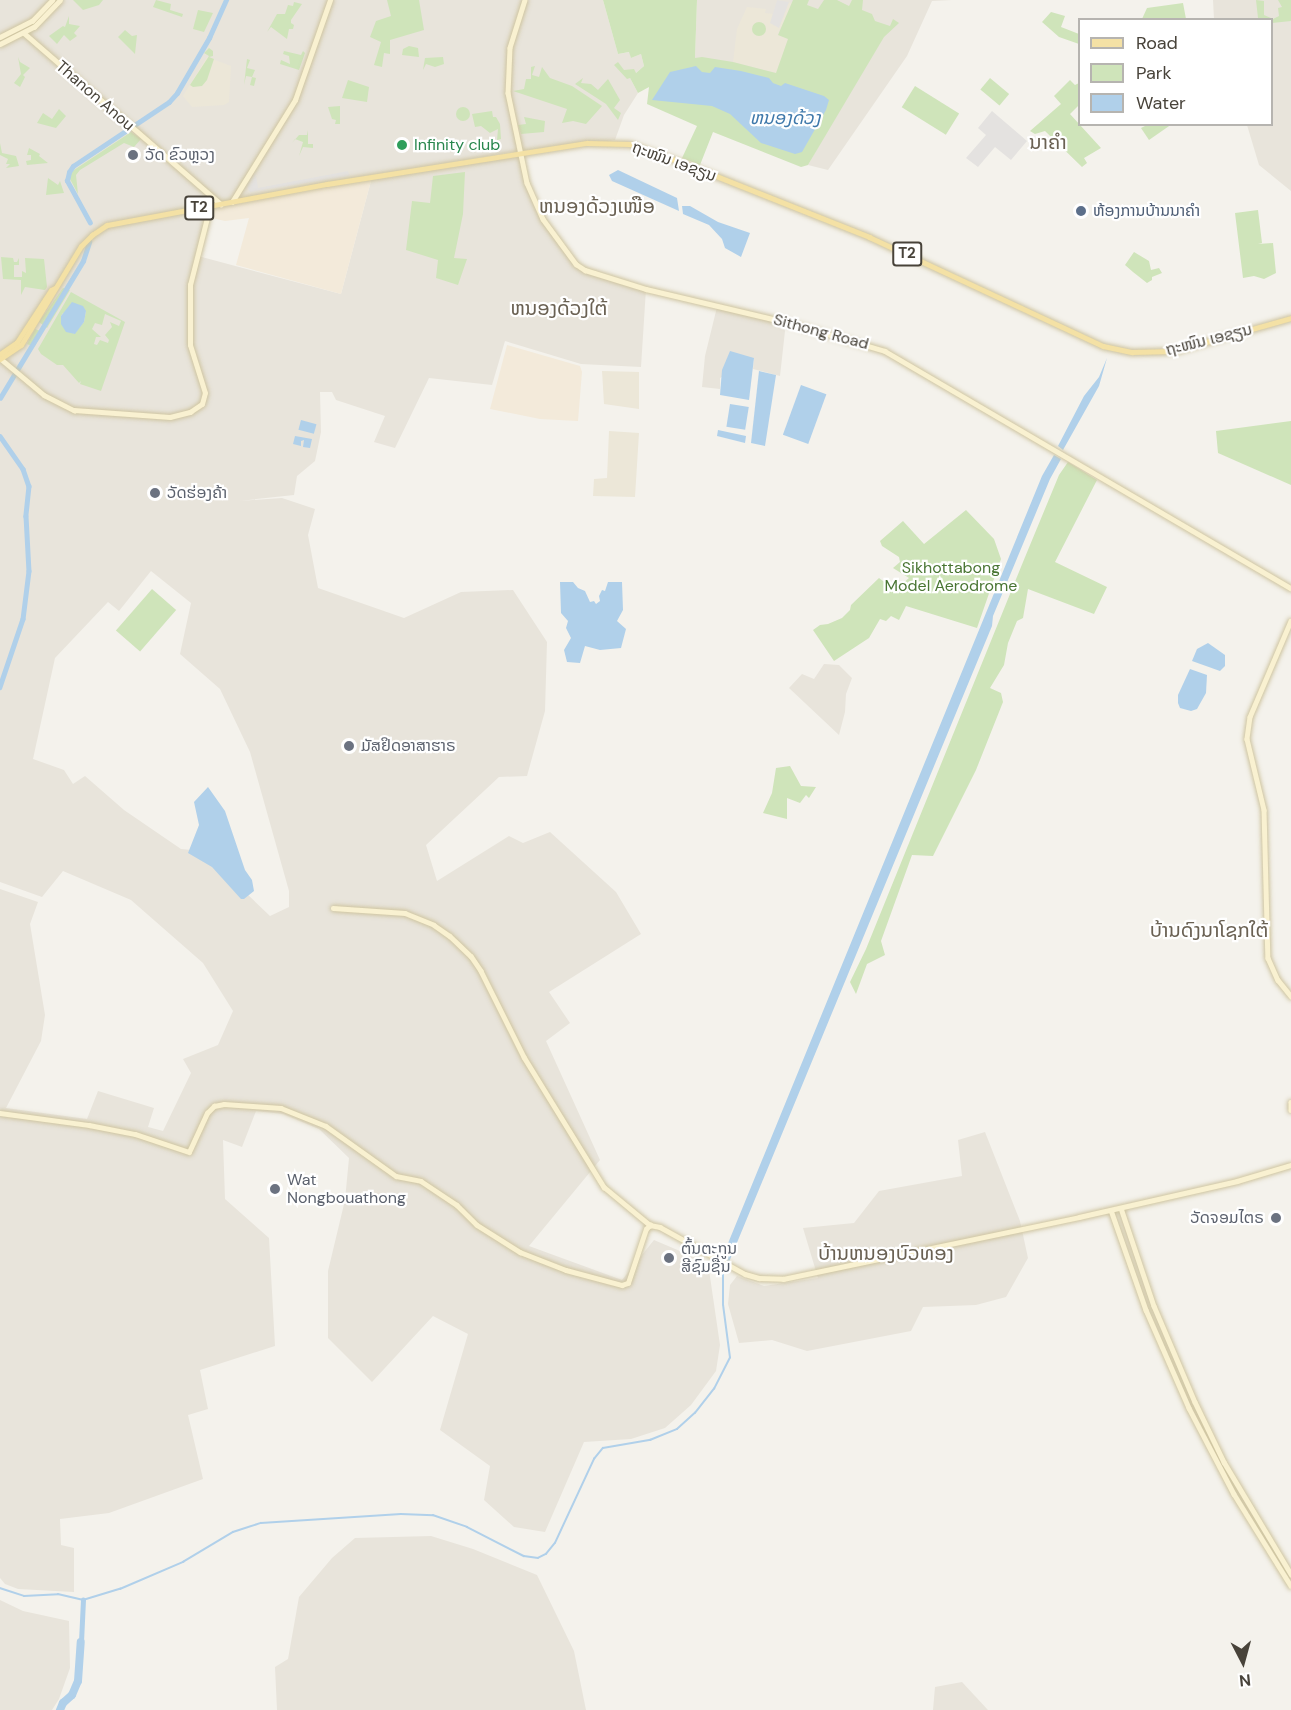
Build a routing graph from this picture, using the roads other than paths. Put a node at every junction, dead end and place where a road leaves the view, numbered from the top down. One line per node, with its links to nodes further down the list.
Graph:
1 (52, 0): 6 (street)
2 (60, 0): 5 (street)
3 (330, 0): 9 (street)
4 (525, 0): 8 (street, Sithong Road)
5 (24, 33): 7 (street); 10 (street, Thanon Anou)
6 (0, 37)
7 (0, 44)
8 (520, 152): 9 (main road, ຖະໜົນ ເອຊຽນ / T2); 13 (main road, ຖະໜົນ ເອຊຽນ / T2); 16 (street, Sithong Road)
9 (232, 202): 10 (main road, ຖະໜົນ ເອຊຽນ / T2)
10 (221, 204): 11 (main road, ຖະໜົນ ເອຊຽນ / T2)
11 (210, 206): 12 (main road, ຖະໜົນ ເອຊຽນ / T2); 15 (street)
12 (55, 288): 14 (main road, ຖະໜົນ ເອຊຽນ / T2); 15 (main road, ຖະໜົນ ເອຊຽນ / T2)
13 (1291, 318)
14 (0, 354)
15 (0, 359)
16 (1291, 588)
17 (1291, 621): 19 (street)
18 (333, 908): 26 (street)
19 (1291, 996)
20 (1291, 1102): 21 (street)
21 (1291, 1110)
22 (0, 1113): 26 (street)
23 (1291, 1165): 24 (street)
24 (1121, 1208): 25 (street); 27 (street)
25 (1112, 1210): 26 (street); 28 (street)
26 (650, 1225)
27 (1291, 1574)
28 (1291, 1586)

